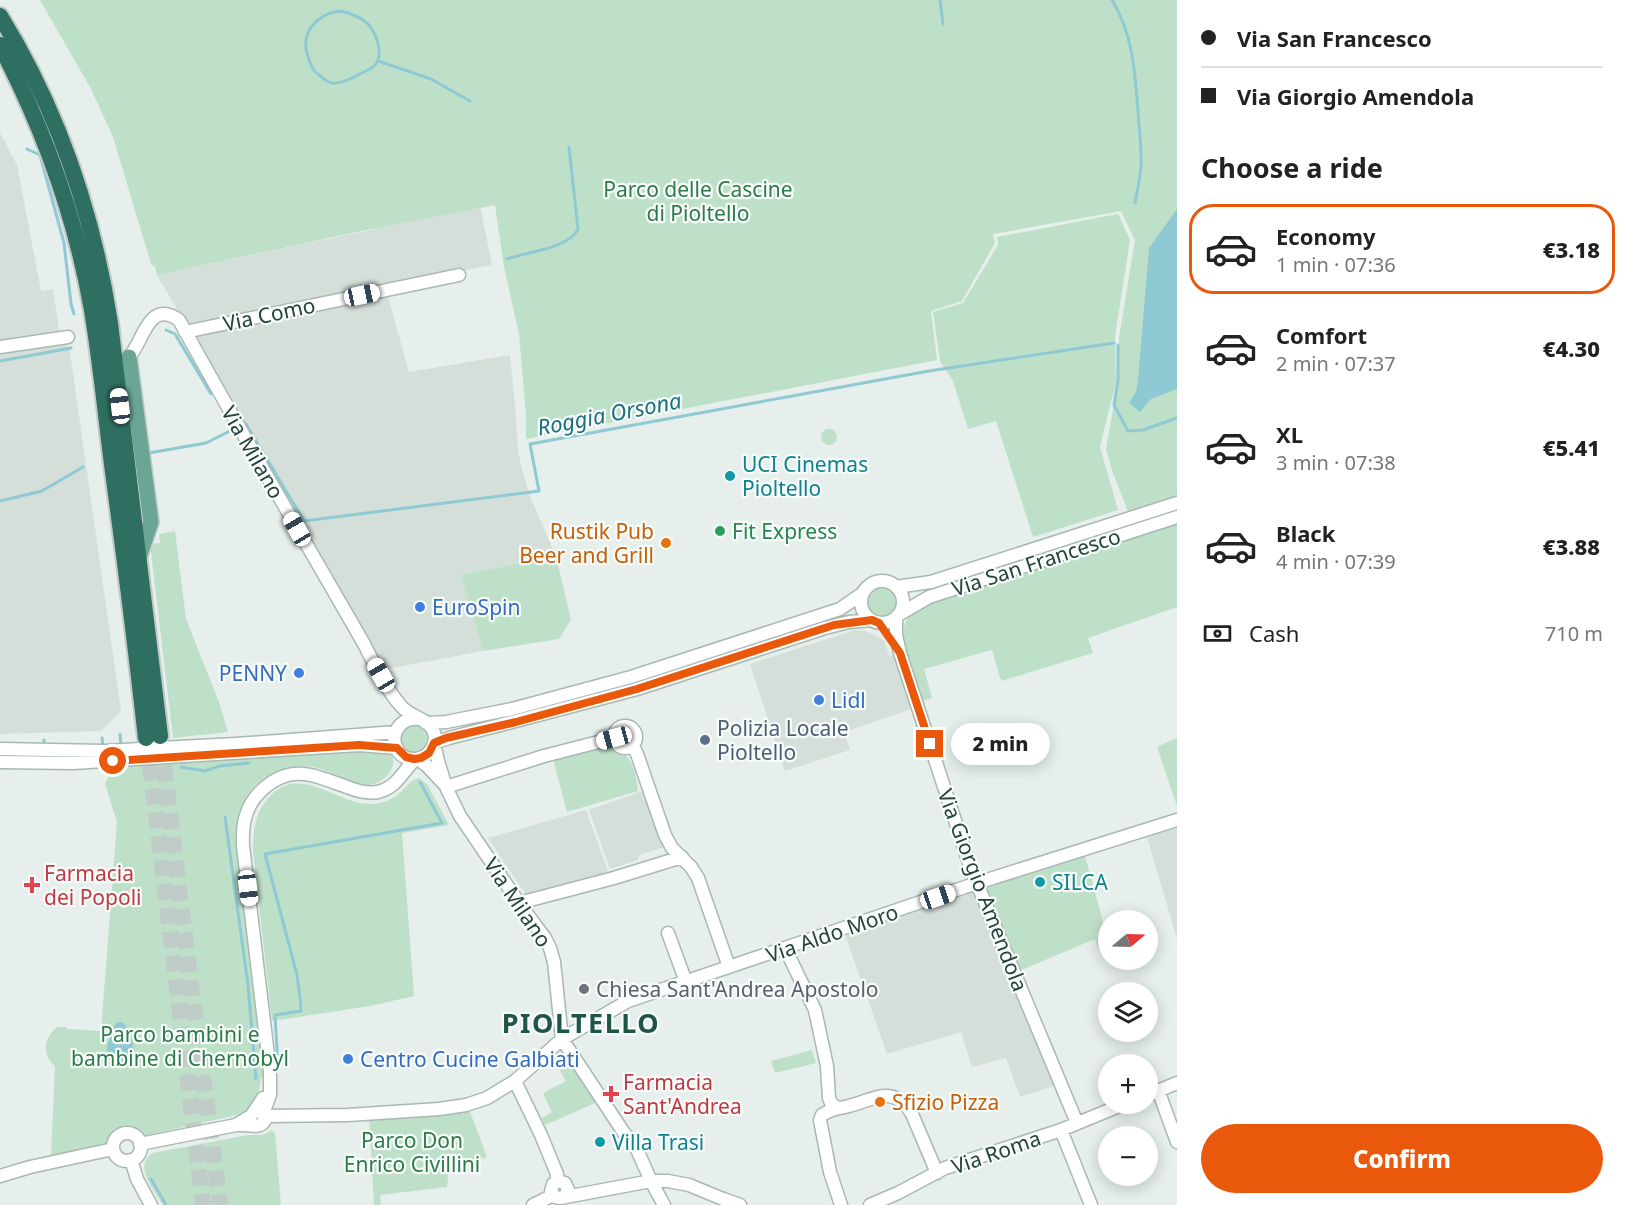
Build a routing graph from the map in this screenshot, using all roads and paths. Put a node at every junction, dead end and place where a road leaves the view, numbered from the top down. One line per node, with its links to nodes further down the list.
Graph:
1 (0, 16): 12 (highway)
2 (0, 45): 10 (highway)
3 (0, 72): 10 (highway)
4 (459, 275): 5 (street, Via Como)
5 (185, 332): 8 (street, Via Milano); 18 (street, Via Milano)
6 (68, 337): 7 (street)
7 (0, 347)
8 (129, 357): 12 (main road)
9 (1177, 503): 13 (street, Via San Francesco)
10 (119, 516): 12 (highway)
11 (1177, 517): 15 (street, Via San Francesco)
12 (139, 558)
13 (896, 587): 14 (street); 15 (street)
14 (863, 593): 16 (street); 19 (street)
15 (897, 616): 16 (street); 17 (street, Via Giorgio Amendola)
16 (875, 621): 17 (street, Via Giorgio Amendola); 22 (street)
17 (900, 653): 32 (street, Via Giorgio Amendola)
18 (390, 692): 19 (street, Via Milano); 20 (street, Via Milano)
19 (423, 721): 20 (street); 22 (street)
20 (397, 729): 24 (street); 25 (street)
21 (614, 738): 23 (street); 23 (street); 28 (street)
22 (434, 743): 26 (street); 28 (street, Via Milano)
23 (633, 746): 31 (street)
24 (0, 749)
25 (399, 751): 26 (street); 27 (street); 29 (street)
26 (417, 759): 28 (street, Via Milano); 29 (street)
27 (0, 762)
28 (446, 787): 33 (street, Via Milano)
29 (386, 789): 41 (street)
30 (1177, 820): 32 (street, Via Aldo Moro)
31 (682, 857): 33 (street); 36 (street)
32 (977, 883): 35 (street, Via Aldo Moro); 48 (street, Via Giorgio Amendola)
33 (519, 903): 38 (street, Via Milano)
34 (668, 933): 37 (street)
35 (785, 948): 36 (street, Via Aldo Moro); 44 (street)
36 (729, 967): 37 (street, Via Aldo Moro)
37 (686, 982): 38 (street, Via Aldo Moro)
38 (562, 1040): 39 (street, Via Aldo Moro); 56 (street, Via Milano)
39 (515, 1082): 46 (street, Via Aldo Moro); 57 (street)
40 (1177, 1083): 42 (street)
41 (270, 1090): 46 (street); 47 (street)
42 (1158, 1091)
43 (1158, 1103): 50 (street)
44 (836, 1107): 54 (street); 62 (street)
45 (1099, 1114): 48 (street, Via Roma)
46 (291, 1116): 47 (street, Via Aldo Moro)
47 (259, 1118): 51 (street, Via Aldo Moro)
48 (1077, 1123): 49 (street, Via Roma)
49 (1062, 1130): 54 (street, Via Roma); 64 (street)
50 (1177, 1142)
51 (140, 1144): 52 (street); 53 (street)
52 (113, 1149): 53 (street); 55 (street)
53 (131, 1160): 58 (street)
54 (937, 1173): 63 (street, Via Roma)
55 (0, 1176)
56 (651, 1181): 57 (street); 60 (street, Via Milano); 61 (street)
57 (559, 1196): 59 (street)
58 (151, 1205)
59 (534, 1205)
60 (664, 1205)
61 (740, 1205)
62 (841, 1205)
63 (870, 1205)
64 (1090, 1205)

